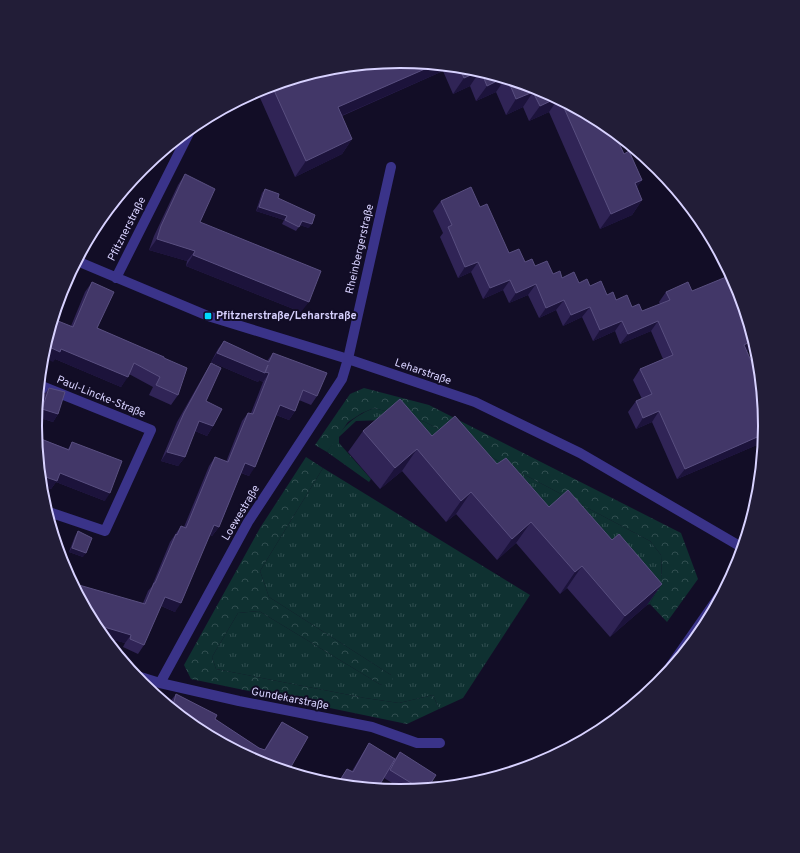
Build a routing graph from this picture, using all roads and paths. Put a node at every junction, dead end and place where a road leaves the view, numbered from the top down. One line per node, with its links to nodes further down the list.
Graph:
1 (186, 139): 4 (street, Pfitznerstraße)
2 (391, 167): 5 (street, Rheinbergerstraße)
3 (82, 263): 4 (street, Leharstraße)
4 (116, 278): 5 (street, Leharstraße)
5 (348, 359): 8 (street, Leharstraße); 10 (street, Loewestraße)
6 (44, 387): 7 (street, Paul-Lincke-Straße)
7 (53, 513)
8 (738, 545)
9 (146, 679): 10 (street, Gundekarstraße)
10 (160, 683): 11 (street, Gundekarstraße)
11 (440, 743)

